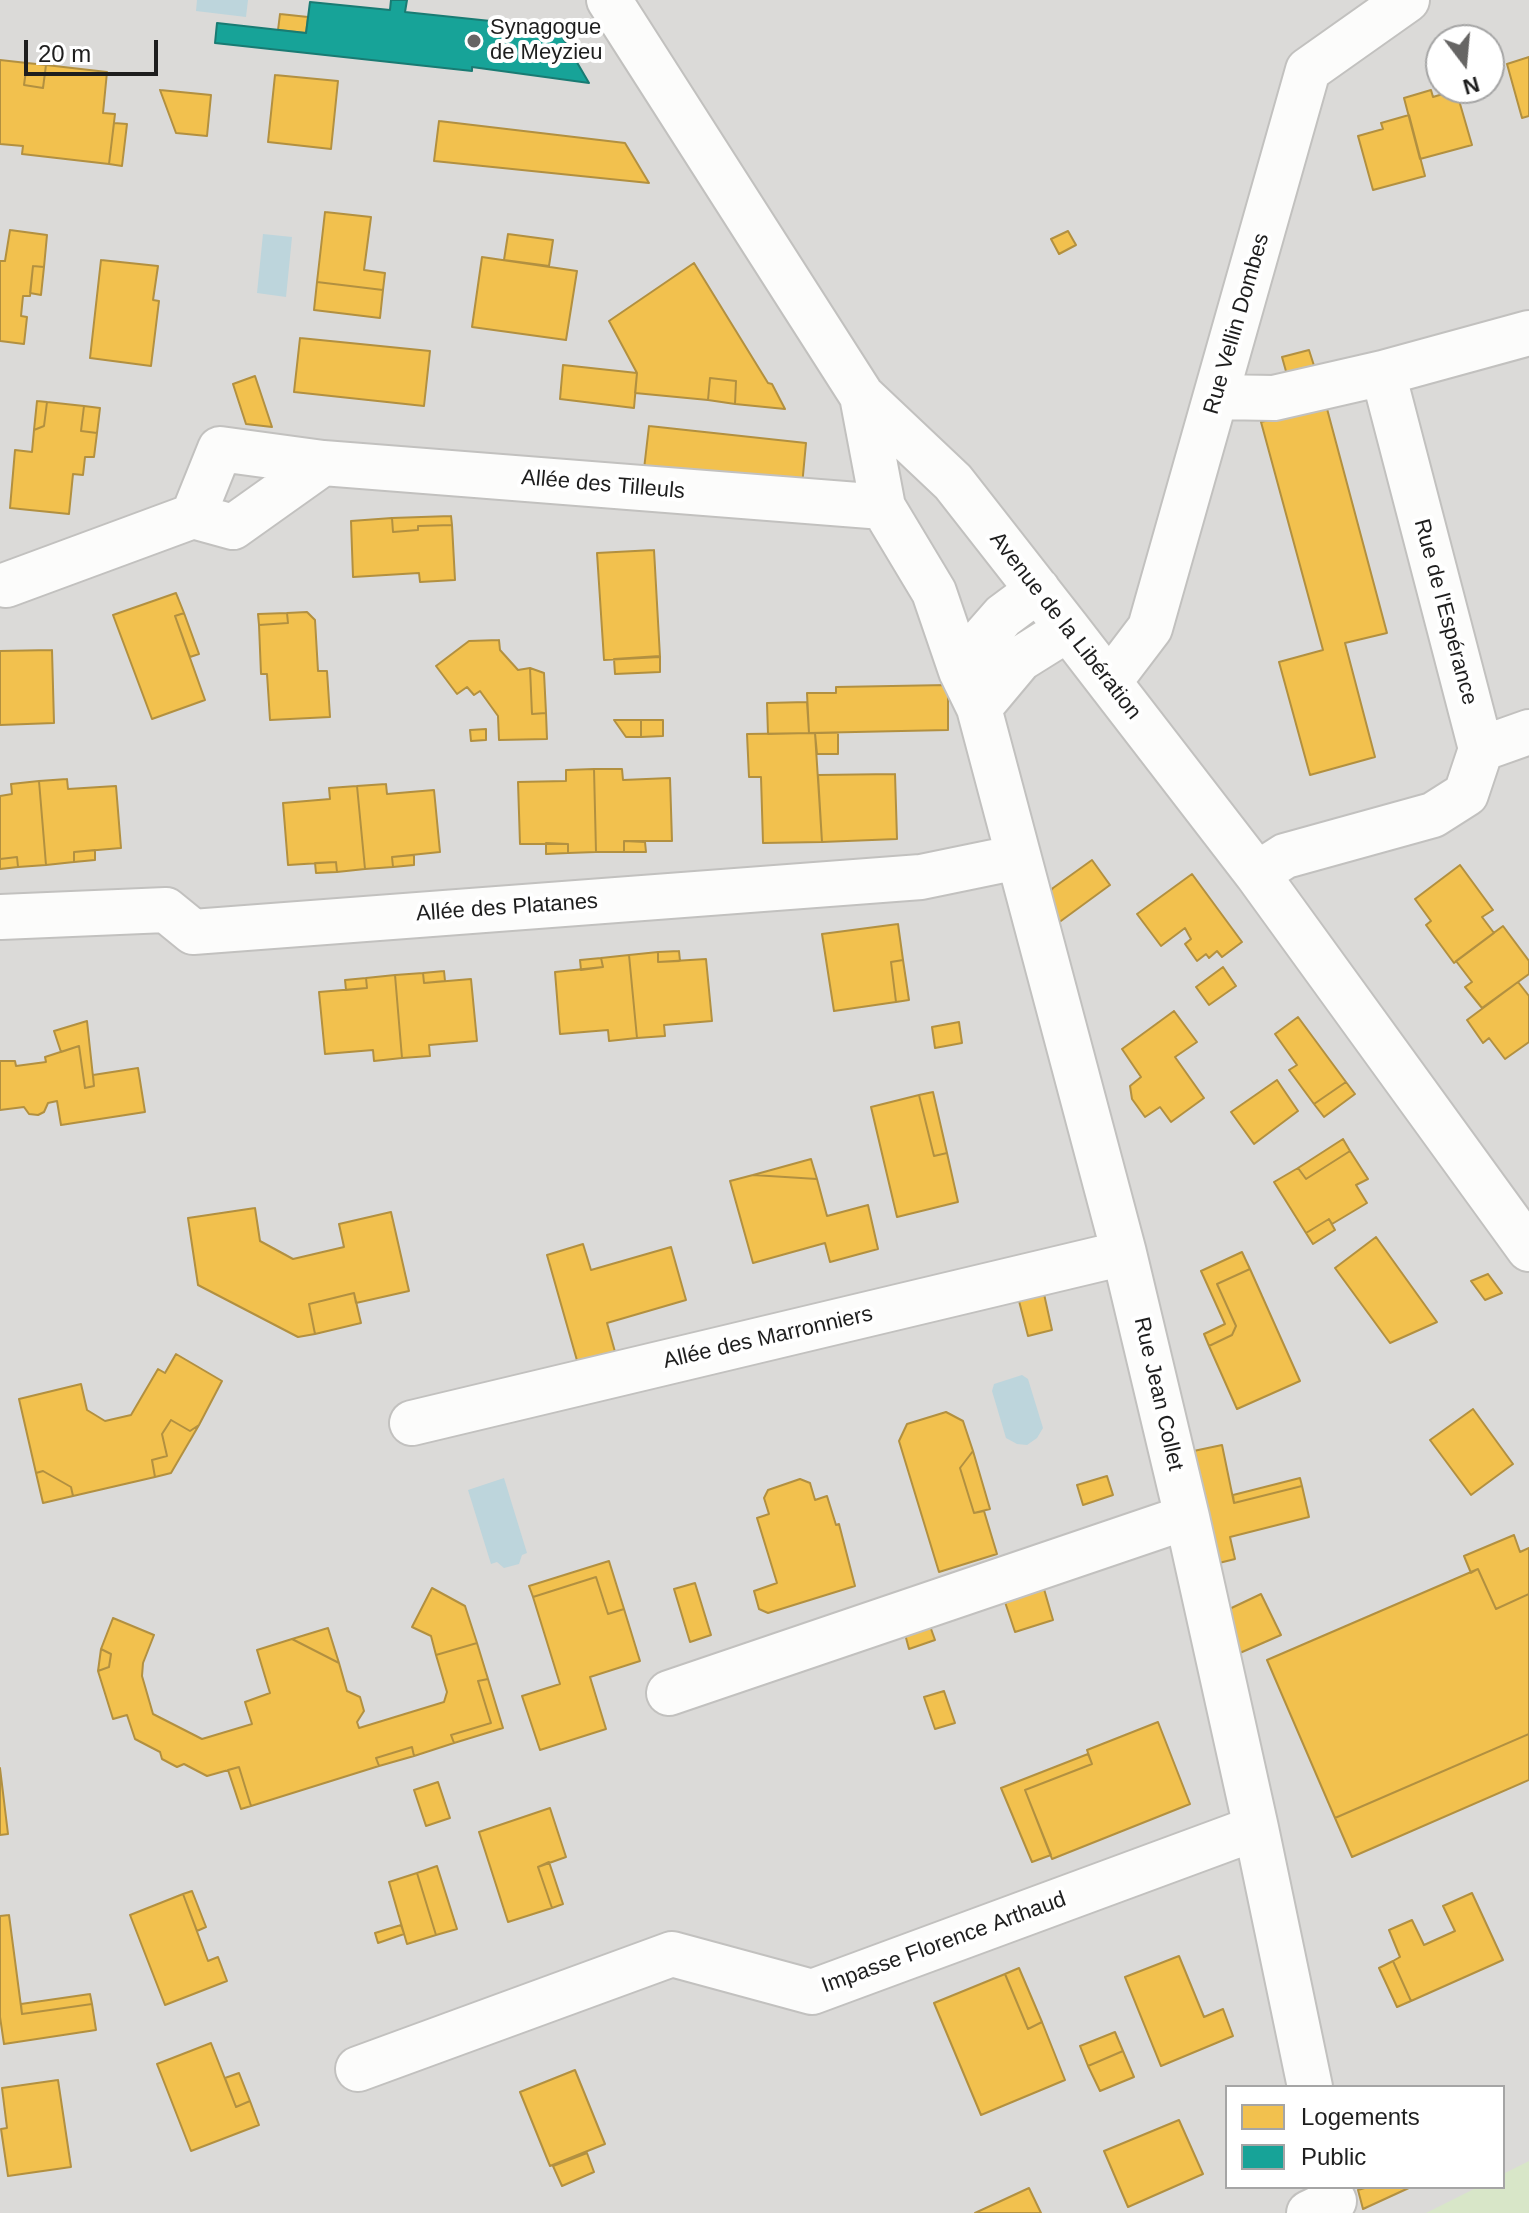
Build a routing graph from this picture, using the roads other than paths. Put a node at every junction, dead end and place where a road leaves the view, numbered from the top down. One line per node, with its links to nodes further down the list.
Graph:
1 (609, 0): 5 (street, Avenue de la Libération)
2 (1407, 0): 6 (street, Rue Vellin Dombes)
3 (1529, 333): 4 (street)
4 (1383, 373): 6 (street); 16 (street, Rue de l'Espérance)
5 (862, 396): 8 (street, Rue Jean Collet); 11 (street, Avenue de la Libération)
6 (1216, 397): 13 (street, Rue Vellin Dombes)
7 (323, 463): 8 (street, Allée des Tilleuls); 9 (street); 9 (street, Allée des Tilleuls)
8 (883, 507): 14 (street, Rue Jean Collet)
9 (193, 516): 10 (street)
10 (6, 585)
11 (1038, 590): 12 (street, Avenue de la Libération); 14 (street)
12 (1068, 629): 13 (street, Avenue de la Libération); 14 (street)
13 (1109, 682): 18 (street, Avenue de la Libération)
14 (970, 689): 17 (street, Rue Jean Collet)
15 (1529, 732): 16 (street)
16 (1481, 749): 18 (street)
17 (1018, 857): 19 (street, Allée des Platanes); 21 (street, Rue Jean Collet)
18 (1257, 874): 20 (street, Avenue de la Libération)
19 (1, 917)
20 (1529, 1249)
21 (1124, 1253): 22 (street, Allée des Marronniers); 23 (street, Rue Jean Collet)
22 (412, 1423)
23 (1187, 1517): 24 (street); 25 (street, Rue Jean Collet)
24 (669, 1693)
25 (1256, 1828): 26 (street, Impasse Florence Arthaud); 27 (street, Rue Jean Collet)
26 (358, 2069)
27 (1310, 2085)

